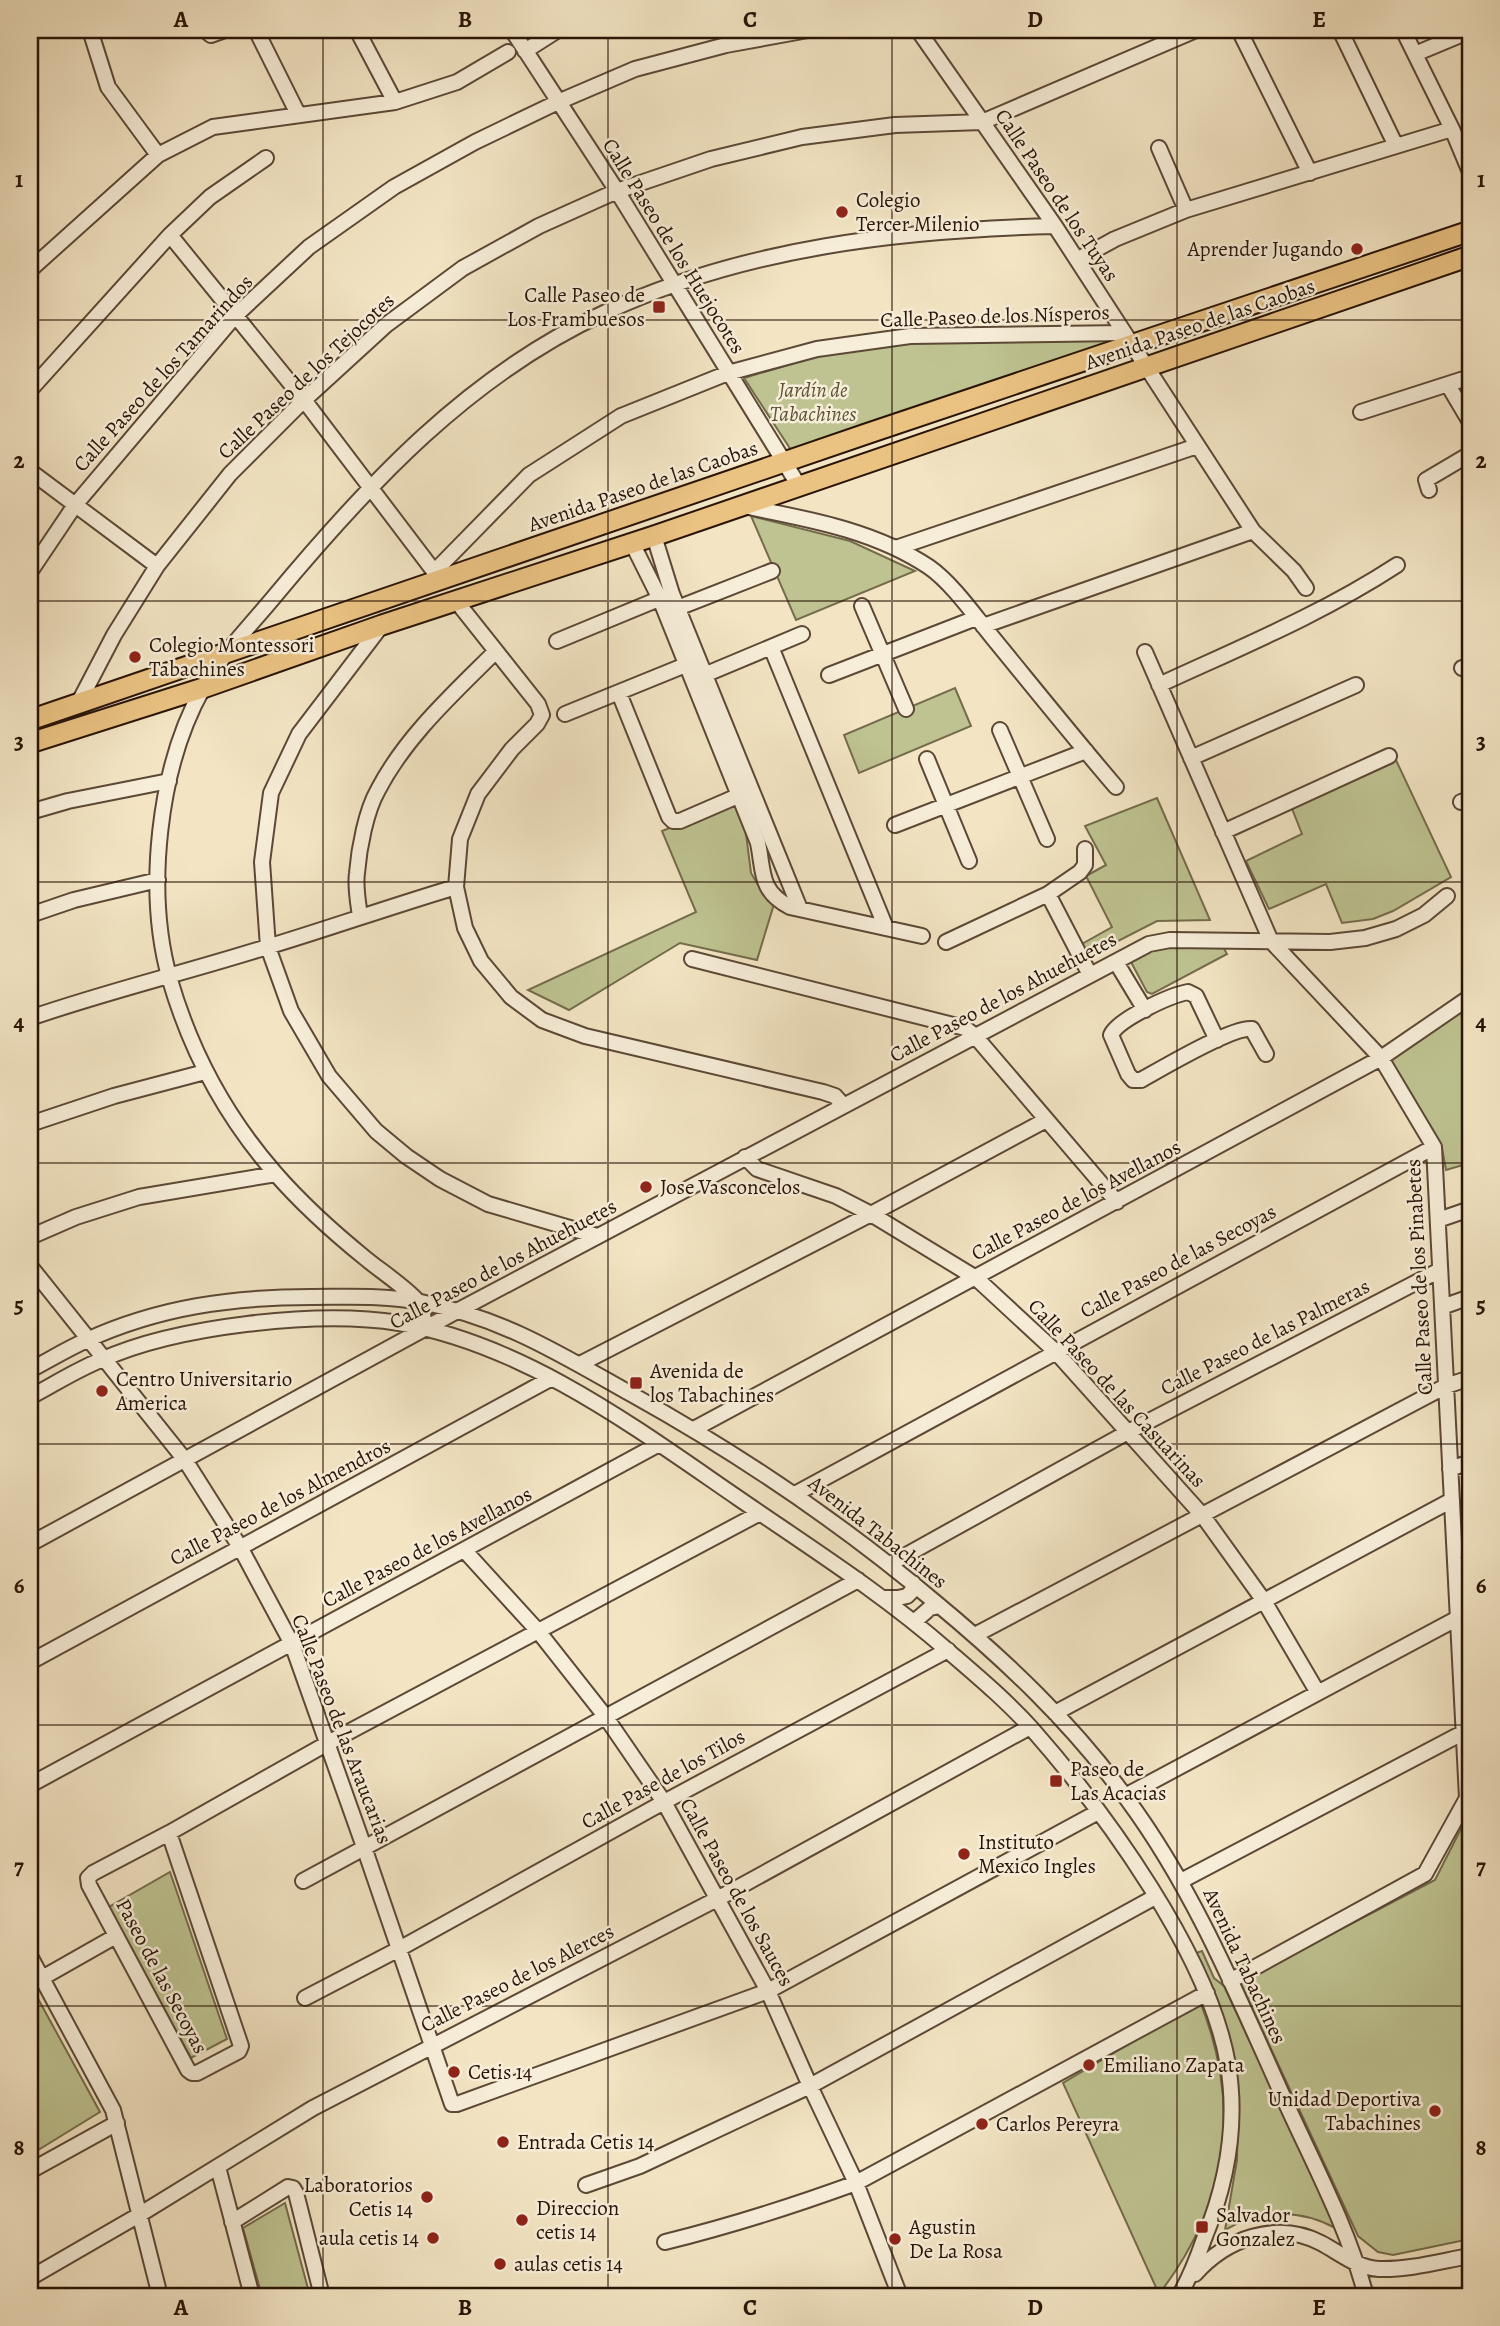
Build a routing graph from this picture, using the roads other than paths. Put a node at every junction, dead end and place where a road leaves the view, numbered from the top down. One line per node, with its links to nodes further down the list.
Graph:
1 (90, 30): 25 (street)
2 (205, 30): 3 (street)
3 (225, 30)
4 (256, 30): 20 (street)
5 (357, 30): 18 (street)
6 (512, 30): 15 (street, Calle Paseo de los Huejocotes)
7 (558, 30): 15 (street)
8 (808, 30): 19 (street, Calle Paseo de los Tamarindos)
9 (918, 30): 21 (street, Calle Paseo de los Tuyas)
10 (1196, 30): 21 (street)
11 (1239, 30): 28 (street)
12 (1340, 30): 23 (street)
13 (1403, 30): 17 (street)
14 (1470, 31): 17 (street)
15 (526, 51): 19 (street, Calle Paseo de los Huejocotes)
16 (508, 52): 18 (street)
17 (1415, 54): 22 (street)
18 (395, 102): 20 (street)
19 (558, 102): 29 (street, Calle Paseo de los Huejocotes); 38 (street, Calle Paseo de los Tamarindos)
20 (298, 114): 25 (street)
21 (982, 122): 29 (street, Calle Paseo de los Tejocotes); 31 (street, Calle Paseo de los Tuyas)
22 (1452, 128): 23 (street); 27 (street)
23 (1396, 146): 28 (street)
24 (1159, 148): 30 (street)
25 (158, 155): 36 (street)
26 (266, 158): 33 (street)
27 (1470, 172)
28 (1310, 173): 30 (street)
29 (617, 191): 37 (street, Calle Paseo de los Huejocotes); 45 (street, Calle Paseo de los Tejocotes)
30 (1186, 210): 35 (street)
31 (1055, 226): 35 (street, Calle Paseo de los Tuyas); 37 (street)
32 (1470, 231): 39 (main road, Avenida Paseo de las Caobas)
33 (170, 235): 38 (street); 44 (street)
34 (1470, 256): 40 (main road, Avenida Paseo de las Caobas)
35 (1077, 260): 39 (street, Calle Paseo de los Tuyas)
36 (30, 270)
37 (674, 285): 41 (street, Calle Paseo de los Huejocotes); 53 (street)
38 (235, 316): 45 (street); 55 (street, Calle Paseo de los Tamarindos)
39 (1128, 339): 40 (street, Calle Paseo de los Tuyas); 41 (street, Calle Paseo de los Nísperos); 50 (main road, Avenida Paseo de las Caobas)
40 (1145, 366): 48 (street, Calle Paseo de los Tuyas); 52 (main road, Avenida Paseo de las Caobas)
41 (728, 373): 50 (street, Calle Paseo de los Huejocotes); 67 (street, Calle Paseo de los Nísperos)
42 (1470, 377): 43 (street)
43 (1448, 385): 46 (street); 47 (street)
44 (30, 390)
45 (304, 400): 53 (street); 63 (street, Calle Paseo de los Tejocotes)
46 (1361, 412)
47 (1470, 422)
48 (1197, 446): 57 (street, Calle Paseo de los Tuyas); 59 (street)
49 (1470, 454): 54 (street)
50 (783, 462): 52 (street, Calle Paseo de los Huejocotes); 60 (main road, Avenida Paseo de las Caobas)
51 (30, 471): 55 (street)
52 (799, 486): 56 (main road, Avenida Paseo de las Caobas)
53 (372, 487): 67 (street); 78 (street)
54 (1429, 490)
55 (75, 505): 63 (street); 65 (street, Calle Paseo de los Tamarindos)
56 (741, 506): 58 (main road, Avenida Paseo de las Caobas); 59 (street)
57 (1252, 531): 68 (street, Calle Paseo de los Tuyas); 73 (street)
58 (656, 541): 61 (main road, Avenida Paseo de las Caobas); 69 (street)
59 (896, 548): 73 (street)
60 (531, 549): 66 (main road); 67 (main road, Avenida Paseo de las Caobas)
61 (635, 549): 66 (main road, Avenida Paseo de las Caobas); 69 (street)
62 (1397, 565): 85 (street)
63 (157, 566): 89 (street, Calle Paseo de los Tejocotes)
64 (772, 571): 72 (street)
65 (30, 572)
66 (540, 574): 70 (main road, Avenida Paseo de las Caobas)
67 (437, 576): 78 (main road, Avenida Paseo de las Caobas)
68 (1306, 588)
69 (666, 596): 72 (street); 76 (street)
70 (457, 602): 74 (main road, Avenida Paseo de las Caobas); 79 (street)
71 (862, 606): 81 (street)
72 (672, 611): 82 (street)
73 (980, 622): 81 (street); 95 (street)
74 (382, 625): 87 (main road, Avenida Paseo de las Caobas); 121 (street)
75 (803, 634): 77 (street)
76 (557, 641)
77 (771, 647): 84 (street); 117 (street)
78 (229, 650): 87 (street); 89 (main road, Avenida Paseo de las Caobas)
79 (496, 651): 111 (street); 116 (street)
80 (1144, 652): 85 (street, Calle Paseo de los Pinabetes)
81 (883, 654): 83 (street); 90 (street)
82 (693, 662): 84 (street); 88 (street)
83 (829, 675)
84 (699, 677): 102 (street)
85 (1159, 685): 97 (street, Calle Paseo de los Pinabetes)
86 (1356, 685): 97 (street)
87 (203, 688): 94 (main road, Avenida Paseo de las Caobas); 100 (street)
88 (619, 692): 91 (street); 102 (street)
89 (78, 704): 92 (main road, Avenida Paseo de las Caobas)
90 (905, 709)
91 (565, 715)
92 (30, 720)
93 (1000, 730): 99 (street)
94 (30, 743)
95 (1086, 751): 99 (street); 101 (street)
96 (1389, 756): 106 (street)
97 (1191, 758): 106 (street, Calle Paseo de los Pinabetes)
98 (927, 760): 103 (street)
99 (1020, 777): 103 (street); 107 (street)
100 (169, 781): 104 (street); 110 (street)
101 (1116, 787)
102 (745, 793): 114 (street); 114 (street)
103 (946, 805): 105 (street); 109 (street)
104 (30, 812)
105 (894, 825)
106 (1223, 832): 119 (street, Calle Paseo de los Pinabetes)
107 (1046, 839)
108 (1085, 849): 112 (street)
109 (970, 861)
110 (158, 880): 115 (street); 125 (street)
111 (456, 887): 116 (street); 134 (street)
112 (1048, 894): 120 (street); 124 (street)
113 (1447, 896): 119 (street, Calle Paseo de los Ahuehuetes)
114 (800, 909): 117 (street)
115 (30, 915)
116 (360, 916): 121 (street)
117 (886, 928): 118 (street)
118 (922, 936)
119 (1271, 941): 123 (street, Calle Paseo de los Ahuehuetes); 132 (street, Calle Paseo de los Pinabetes)
120 (946, 942)
121 (268, 947): 125 (street); 144 (street)
122 (692, 959): 129 (street)
123 (1116, 961): 124 (street, Calle Paseo de los Ahuehuetes); 127 (street)
124 (1090, 975): 129 (street, Calle Paseo de los Ahuehuetes)
125 (169, 976): 128 (street); 133 (street)
126 (1470, 996): 132 (street, Calle Paseo de los Avellanos)
127 (1145, 1010): 130 (street); 130 (street)
128 (30, 1018)
129 (975, 1036): 134 (street, Calle Paseo de los Ahuehuetes); 135 (street)
130 (1217, 1040): 131 (street)
131 (1266, 1054)
132 (1381, 1058): 137 (street, Calle Paseo de los Pinabetes); 140 (street, Calle Paseo de los Avellanos)
133 (205, 1072): 136 (street); 139 (street)
134 (843, 1105): 138 (street, Calle Paseo de los Ahuehuetes)
135 (1046, 1120): 140 (street); 142 (street)
136 (30, 1124)
137 (1434, 1147): 143 (street, Calle Paseo de los Pinabetes); 155 (street, Calle Paseo de las Secoyas)
138 (745, 1157): 142 (street, Calle Paseo de las Casuarinas); 144 (street, Calle Paseo de los Ahuehuetes)
139 (276, 1174): 145 (street); 150 (street)
140 (1117, 1202): 148 (street, Calle Paseo de los Avellanos)
141 (1470, 1209): 143 (street)
142 (871, 1214): 148 (street, Calle Paseo de las Casuarinas); 157 (street)
143 (1438, 1220): 147 (street, Calle Paseo de los Pinabetes)
144 (597, 1236): 152 (street, Calle Paseo de los Ahuehuetes)
145 (30, 1237)
146 (30, 1266): 154 (street, Calle Paseo de las Araucarias)
147 (1440, 1270): 151 (street, Calle Paseo de los Pinabetes); 166 (street, Calle Paseo de las Palmeras)
148 (976, 1278): 155 (street, Calle Paseo de las Casuarinas); 165 (street, Calle Paseo de los Avellanos)
149 (1470, 1297): 151 (street)
150 (418, 1302): 152 (street, Avenida Tabachines); 153 (street); 154 (street, Avenida Tabachines)
151 (1442, 1307): 161 (street, Calle Paseo de los Pinabetes)
152 (457, 1311): 153 (street, Calle Paseo de los Ahuehuetes); 157 (street, Avenida Tabachines)
153 (426, 1329): 156 (street); 160 (street); 168 (street, Calle Paseo de los Ahuehuetes)
154 (87, 1340): 156 (street, Calle Paseo de las Araucarias); 158 (street, Avenida Tabachines)
155 (1056, 1352): 166 (street, Calle Paseo de las Casuarinas); 171 (street, Calle Paseo de las Secoyas)
156 (103, 1359): 163 (street); 168 (street, Calle Paseo de las Araucarias)
157 (580, 1364): 162 (street, Avenida Tabachines)
158 (30, 1370)
159 (1470, 1378): 161 (street)
160 (551, 1379): 164 (street); 176 (street, Calle Paseo de los Almendros)
161 (1446, 1386): 170 (street, Calle Paseo de los Pinabetes); 174 (street)
162 (624, 1390): 164 (street); 165 (street, Avenida Tabachines)
163 (30, 1397)
164 (610, 1411): 167 (street)
165 (694, 1429): 171 (street, Avenida Tabachines)
166 (1128, 1432): 174 (street, Calle Paseo de las Casuarinas); 180 (street, Calle Paseo de las Palmeras)
167 (659, 1444): 173 (street); 178 (street, Calle Paseo de los Avellanos)
168 (185, 1460): 175 (street, Calle Paseo de los Ahuehuetes); 176 (street, Calle Paseo de las Araucarias)
169 (1470, 1462): 170 (street)
170 (1450, 1469): 172 (street, Calle Paseo de los Pinabetes)
171 (795, 1494): 180 (street, Avenida Tabachines)
172 (1452, 1500): 179 (street, Calle Paseo de los Pinabetes); 184 (street)
173 (760, 1513): 181 (street); 188 (street)
174 (1203, 1516): 184 (street, Calle Paseo de las Casuarinas); 189 (street)
175 (30, 1544)
176 (240, 1547): 190 (street, Calle Paseo de las Araucarias); 192 (street, Calle Paseo de los Almendros)
177 (1470, 1547): 179 (street)
178 (465, 1551): 188 (street, Calle Paseo de los Sauces); 190 (street, Calle Paseo de los Avellanos)
179 (1455, 1552): 187 (street, Calle Paseo de los Pinabetes)
180 (890, 1564): 182 (street, Avenida Tabachines)
181 (858, 1580): 183 (street); 195 (street)
182 (913, 1583): 183 (street); 185 (street, Avenida Tabachines)
183 (884, 1598): 186 (street)
184 (1264, 1601): 193 (street, Calle Paseo de las Casuarinas); 194 (street)
185 (940, 1606): 186 (street); 189 (street, Avenida Tabachines)
186 (914, 1622): 191 (street)
187 (1462, 1626): 193 (street); 197 (street, Calle Paseo de los Pinabetes)
188 (538, 1631): 195 (street, Calle Paseo de los Sauces); 198 (street)
189 (975, 1635): 194 (street, Avenida Tabachines)
190 (292, 1644): 198 (street, Calle Paseo de las Araucarias); 199 (street, Calle Paseo de los Avellanos)
191 (948, 1650): 196 (street); 201 (street, Calle Pase de los Tilos)
192 (30, 1662)
193 (1318, 1693): 200 (street)
194 (1055, 1713): 200 (street, Avenida Tabachines)
195 (605, 1716): 201 (street, Calle Paseo de los Sauces); 204 (street)
196 (1030, 1727): 202 (street); 208 (street, Calle Paseo de los Alerces)
197 (1467, 1730): 206 (street); 215 (street, Calle Paseo de los Pinabetes)
198 (328, 1743): 203 (street, Paseo de las Secoyas); 204 (street, Calle Paseo de las Araucarias)
199 (30, 1785)
200 (1125, 1796): 206 (street, Avenida Tabachines)
201 (664, 1802): 208 (street, Calle Paseo de los Sauces); 212 (street, Calle Pase de los Tilos)
202 (1098, 1812): 207 (street); 216 (street)
203 (169, 1833): 210 (street, Paseo de las Secoyas); 210 (street, Paseo de las Secoyas)
204 (364, 1847): 205 (street); 212 (street, Calle Paseo de las Araucarias)
205 (303, 1881)
206 (1181, 1881): 209 (street, Avenida Tabachines)
207 (1155, 1897): 211 (street); 220 (street)
208 (719, 1898): 216 (street, Calle Paseo de los Sauces); 219 (street, Calle Paseo de los Alerces)
209 (1205, 1930): 211 (street); 215 (street, Avenida Tabachines)
210 (116, 1936): 214 (street)
211 (1181, 1942): 217 (street)
212 (400, 1949): 218 (street, Calle Pase de los Tilos); 219 (street, Calle Paseo de las Araucarias)
213 (30, 1956): 214 (street)
214 (42, 1978): 221 (street)
215 (1230, 1981): 230 (street, Avenida Tabachines)
216 (768, 1991): 219 (street, Calle Paseo de las Araucarias); 220 (street, Calle Paseo de los Sauces)
217 (1207, 1993): 224 (street); 232 (street)
218 (305, 1998)
219 (433, 2046): 222 (street, Calle Paseo de los Alerces)
220 (810, 2086): 224 (street, Calle Paseo de los Sauces); 225 (street)
221 (117, 2123): 223 (street); 226 (street)
222 (218, 2167): 226 (street, Calle Paseo de los Alerces); 227 (street)
223 (30, 2171)
224 (856, 2183): 228 (street); 236 (street, Calle Paseo de los Sauces)
225 (586, 2185)
226 (139, 2215): 231 (street, Calle Paseo de los Alerces); 233 (street)
227 (232, 2222): 234 (street); 235 (street)
228 (665, 2242)
229 (1470, 2256): 230 (street)
230 (1357, 2264): 232 (street); 237 (street, Avenida Tabachines)
231 (30, 2278)
232 (1180, 2292)
233 (160, 2296)
234 (252, 2296)
235 (322, 2296)
236 (900, 2296)
237 (1366, 2296)

